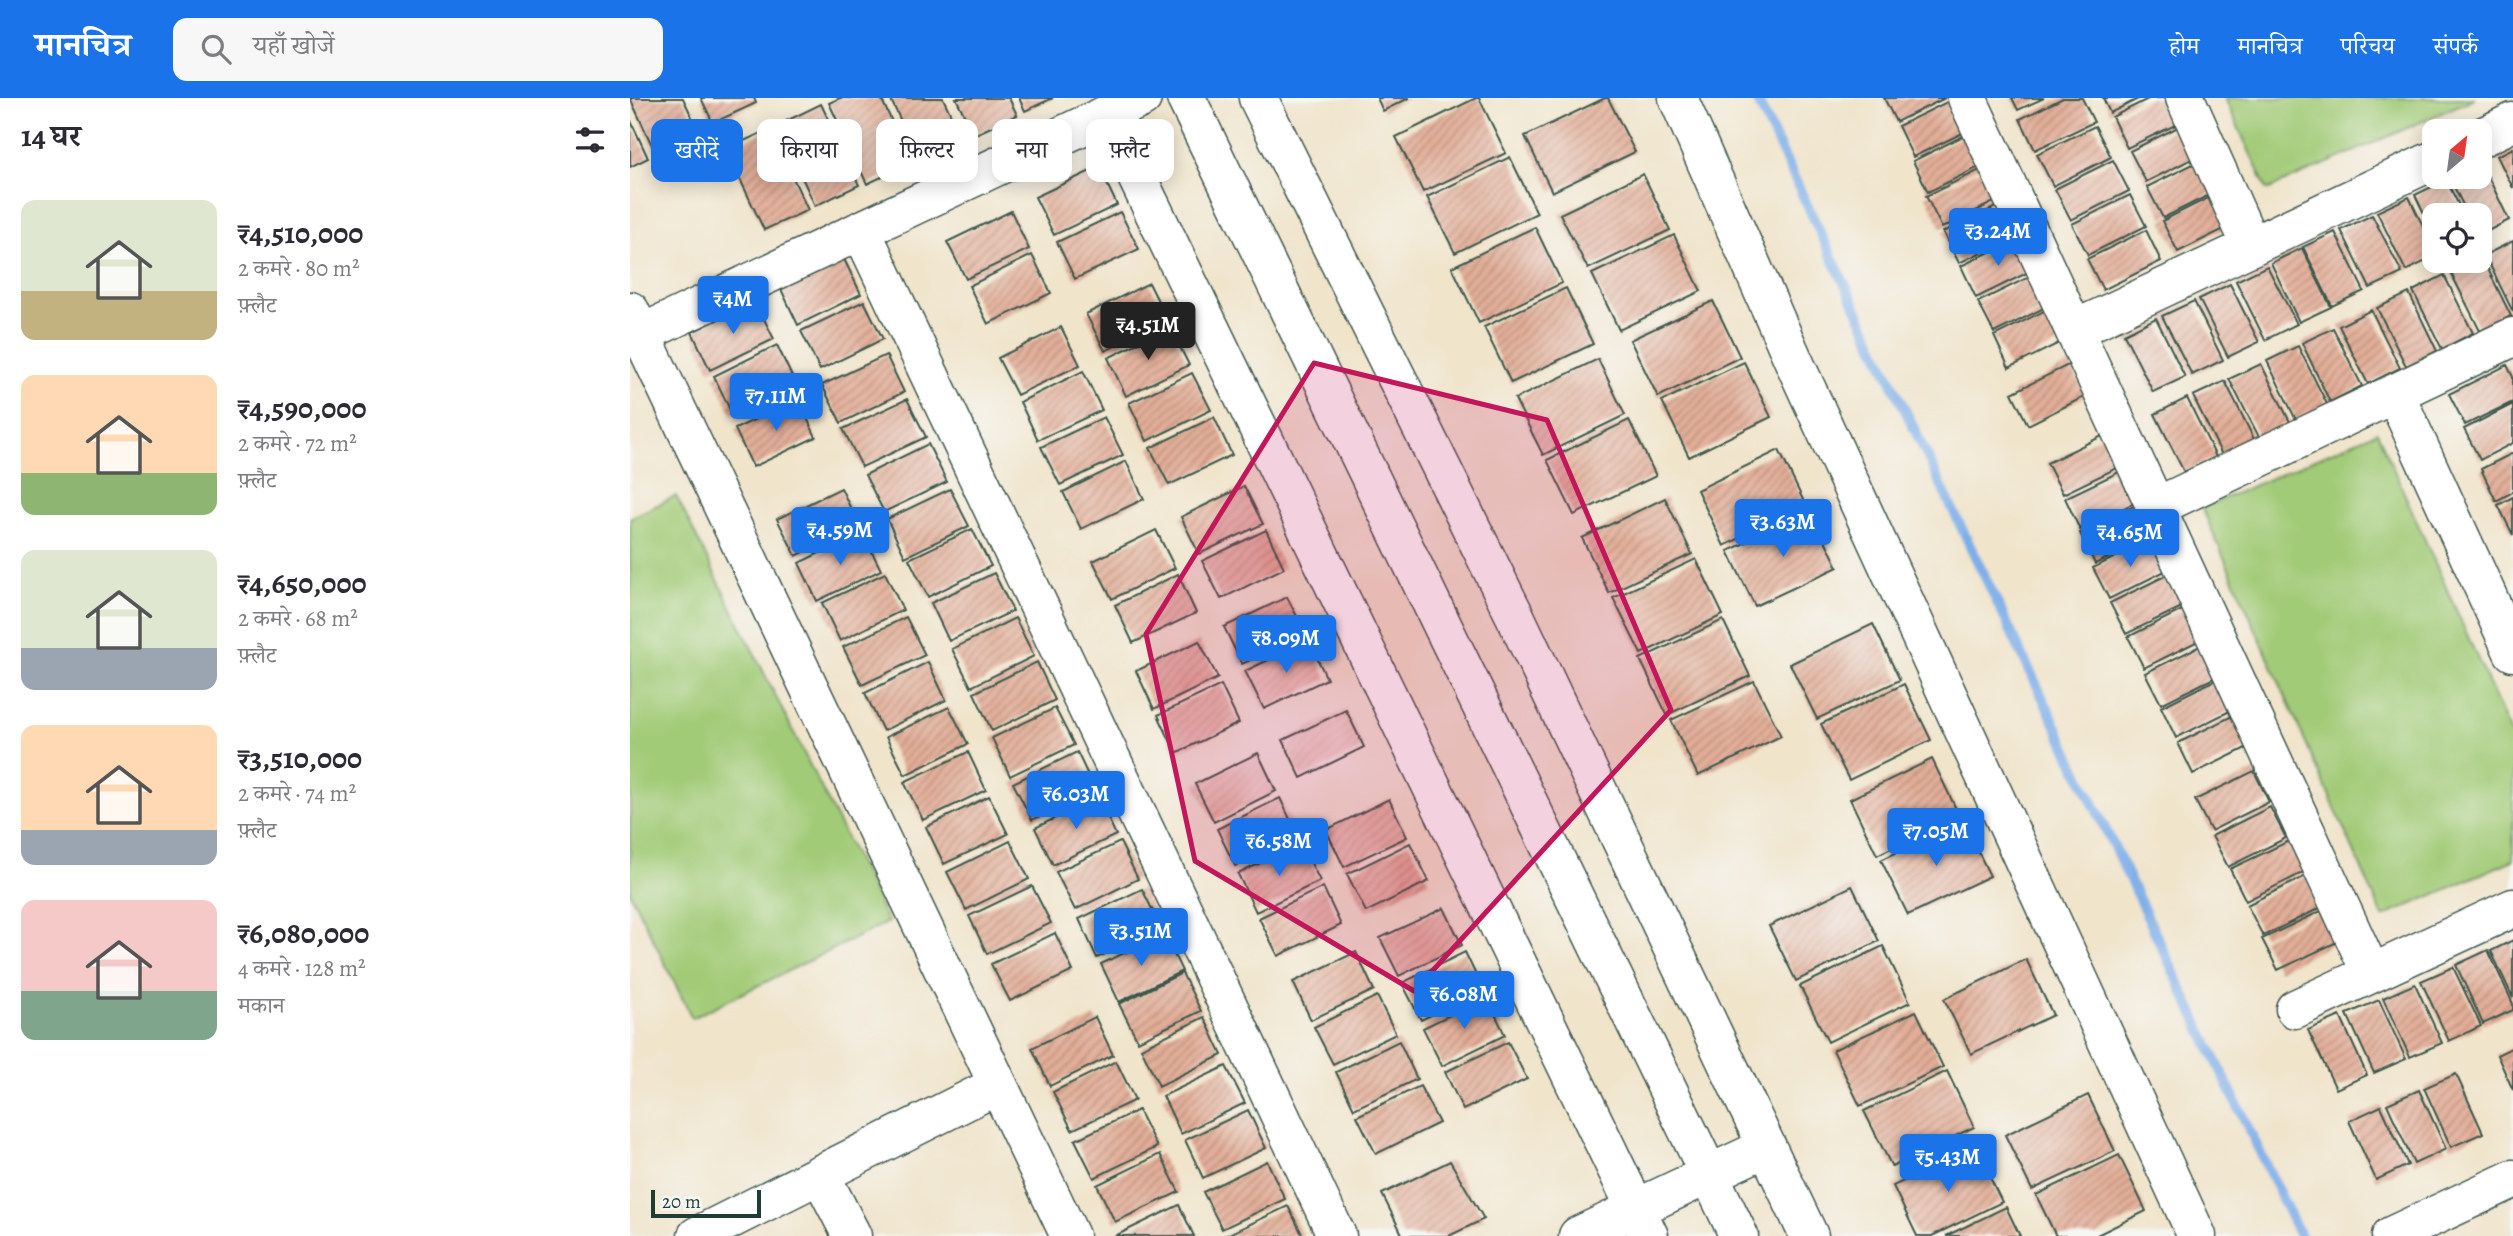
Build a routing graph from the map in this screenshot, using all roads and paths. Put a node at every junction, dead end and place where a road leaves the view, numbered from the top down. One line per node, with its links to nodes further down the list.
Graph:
1 (1142, 98): 7 (street)
2 (1186, 98): 25 (street)
3 (1258, 98): 23 (street)
4 (1678, 98): 35 (street)
5 (1967, 98): 14 (street)
6 (2185, 98): 12 (street)
7 (1107, 115): 11 (street); 27 (street)
8 (2513, 122): 9 (street)
9 (2492, 132)
10 (2422, 166): 12 (street)
11 (861, 230): 13 (street); 31 (street)
12 (2251, 246): 14 (street)
13 (635, 323): 22 (street)
14 (2074, 330): 17 (street)
15 (2513, 337): 16 (street)
16 (2395, 394): 17 (street); 18 (street)
17 (2156, 507): 20 (street)
18 (2513, 652)
19 (2513, 908): 20 (street)
20 (2371, 973): 21 (street)
21 (2295, 1009)
22 (998, 1085): 24 (street); 30 (street)
23 (1767, 1147): 25 (street); 34 (street)
24 (820, 1174): 28 (street); 29 (street)
25 (1709, 1174): 27 (street); 33 (street)
26 (2513, 1178): 36 (street)
27 (1643, 1222): 32 (street)
28 (697, 1236)
29 (852, 1236)
30 (1070, 1236)
31 (1337, 1236)
32 (1578, 1236)
33 (1739, 1236)
34 (1809, 1236)
35 (2197, 1236)
36 (2391, 1236)

